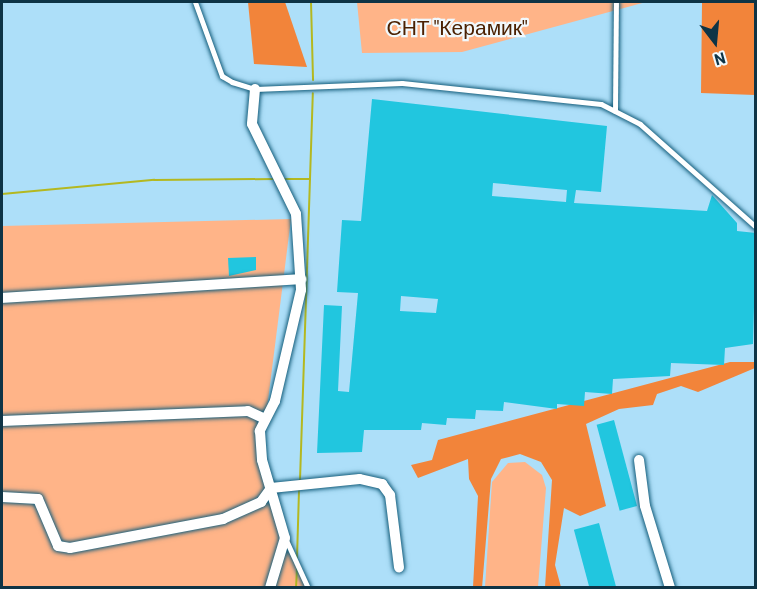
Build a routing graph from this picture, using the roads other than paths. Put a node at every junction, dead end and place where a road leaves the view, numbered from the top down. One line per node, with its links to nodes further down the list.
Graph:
1 (195, 2): 3 (lane)
2 (616, 2): 4 (lane)
3 (255, 89): 4 (lane); 6 (street)
4 (615, 111): 5 (lane)
5 (756, 227)
6 (301, 279): 7 (street); 8 (street)
7 (2, 298)
8 (265, 419): 9 (street); 11 (street)
9 (2, 421)
10 (639, 460): 17 (street)
11 (272, 488): 12 (street); 13 (street); 14 (street)
12 (2, 496)
13 (285, 538): 15 (street); 16 (lane)
14 (399, 567)
15 (270, 588)
16 (308, 588)
17 (670, 588)

